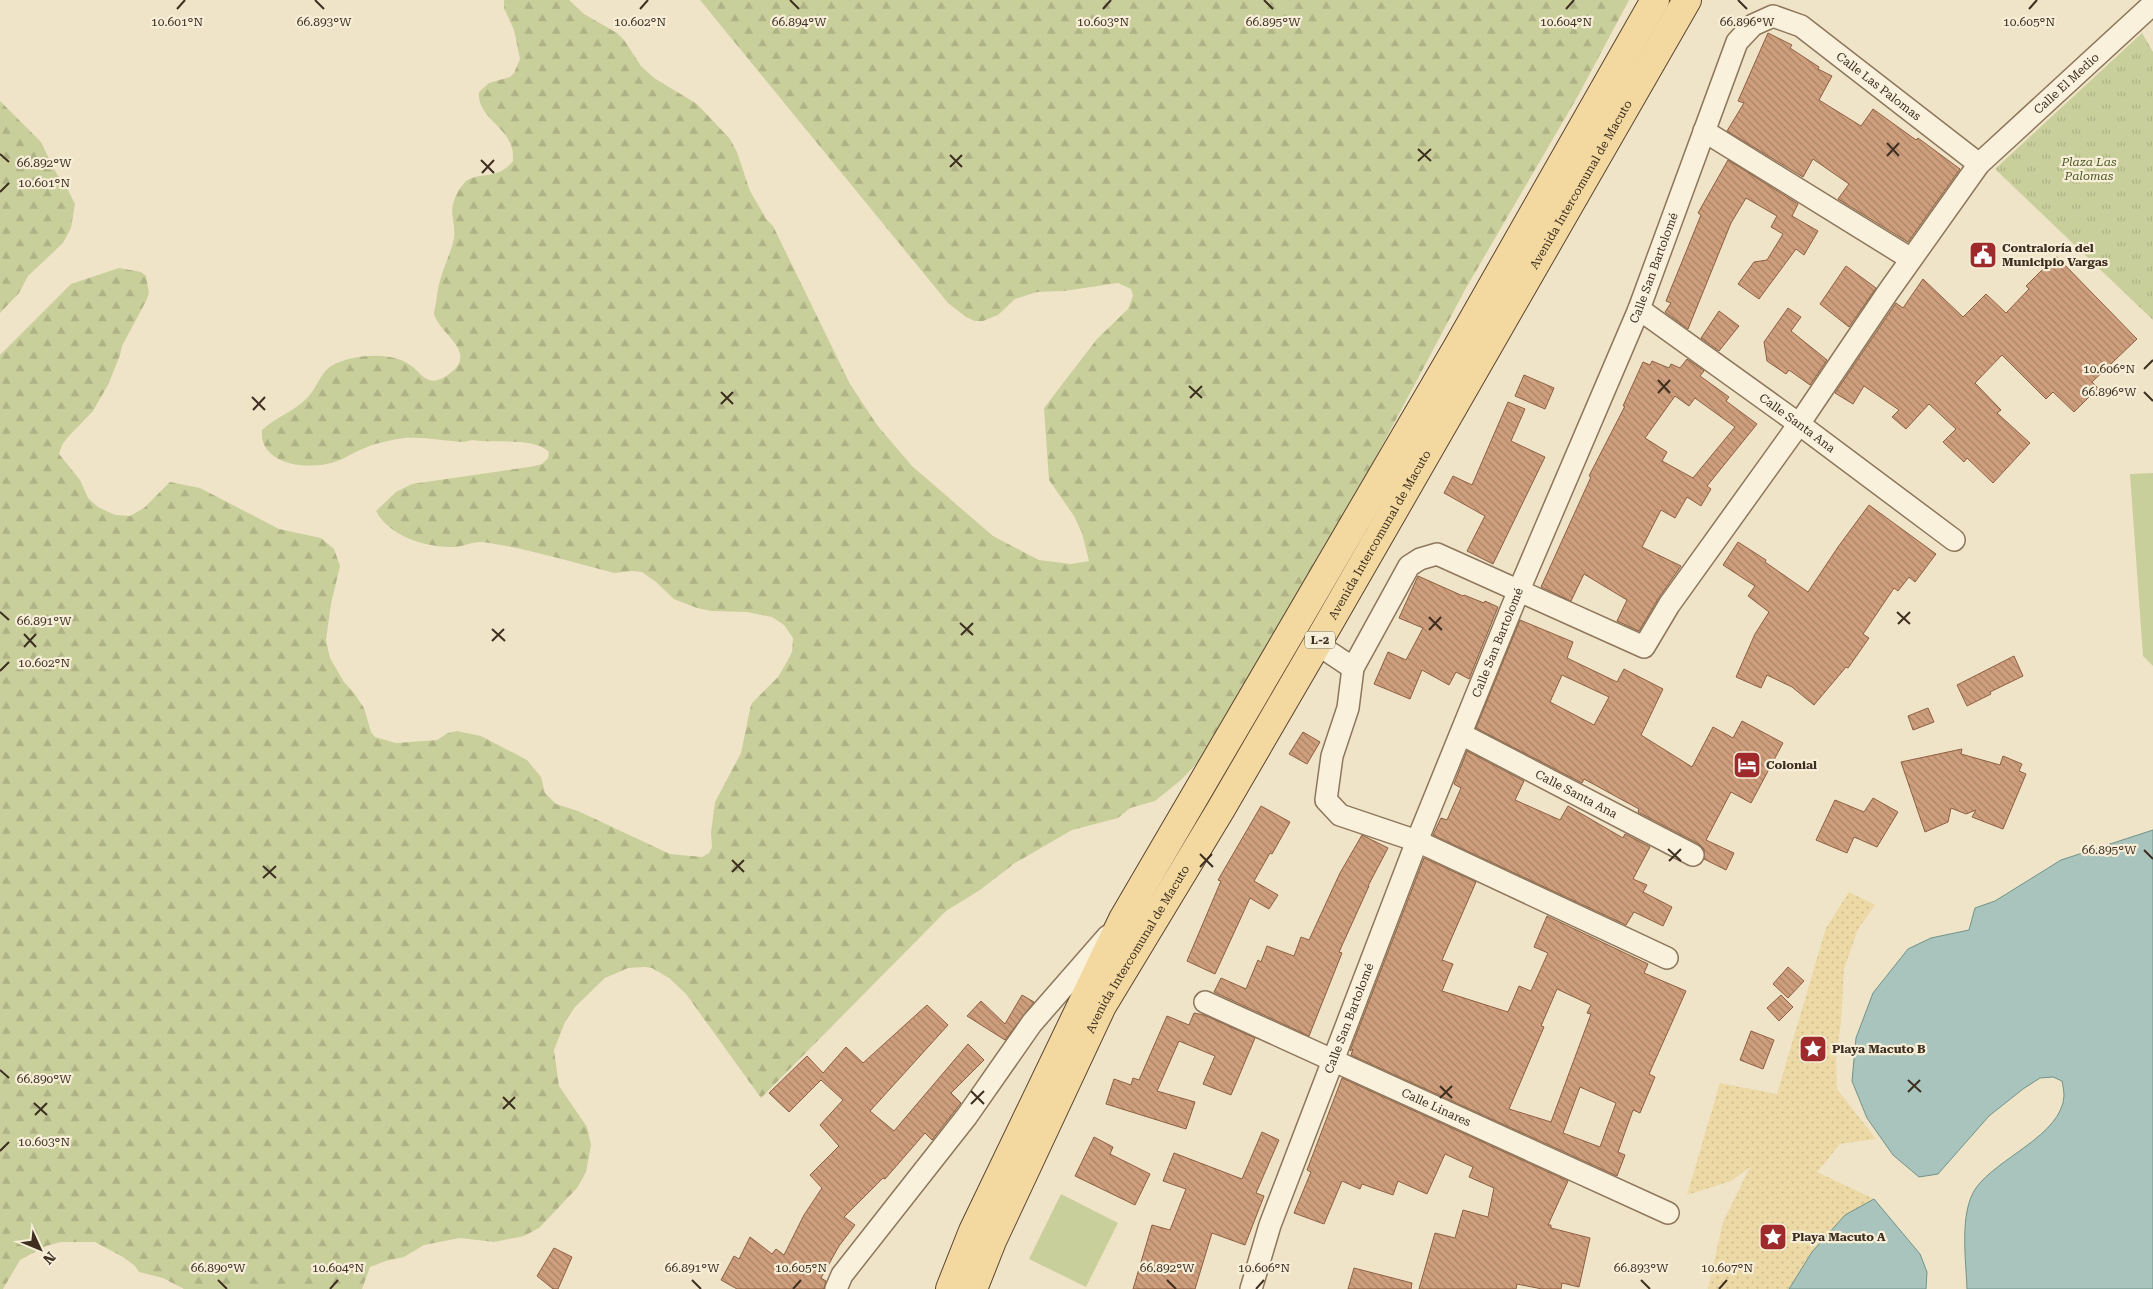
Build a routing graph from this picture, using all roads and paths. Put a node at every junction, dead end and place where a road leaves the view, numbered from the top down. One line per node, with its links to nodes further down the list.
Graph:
1 (1655, 0): 17 (main road, Avenida Intercomunal de Macuto / L-2)
2 (1687, 0): 12 (main road, Avenida Intercomunal de Macuto / L-2)
3 (2153, 4): 6 (street, Calle El Medio)
4 (1774, 16): 5 (street, Calle San Bartolomé); 6 (street, Calle Las Palomas)
5 (1704, 131): 7 (street); 8 (street, Calle San Bartolomé)
6 (1979, 164): 7 (street, Calle El Medio)
7 (1911, 259): 9 (street, Calle El Medio)
8 (1639, 309): 9 (street, Calle Santa Ana); 11 (street, Calle San Bartolomé)
9 (1799, 424): 10 (street, Calle Santa Ana); 11 (street, Calle El Medio)
10 (1954, 540)
11 (1519, 590): 13 (street); 14 (street, Calle San Bartolomé)
12 (1317, 644): 13 (street); 24 (main road, Avenida Intercomunal de Macuto / L-2)
13 (1353, 668): 15 (street)
14 (1461, 734): 15 (street, Calle San Bartolomé); 16 (street, Calle Santa Ana)
15 (1417, 841): 18 (street); 20 (street, Calle San Bartolomé)
16 (1693, 855)
17 (1123, 919): 22 (street); 23 (main road, Avenida Intercomunal de Macuto / L-2)
18 (1667, 958)
19 (1205, 1002): 20 (street, Calle Linares)
20 (1333, 1060): 21 (street, Calle Linares); 25 (street, Calle San Bartolomé)
21 (1668, 1213)
22 (836, 1289)
23 (950, 1289)
24 (973, 1289)
25 (1251, 1289)

